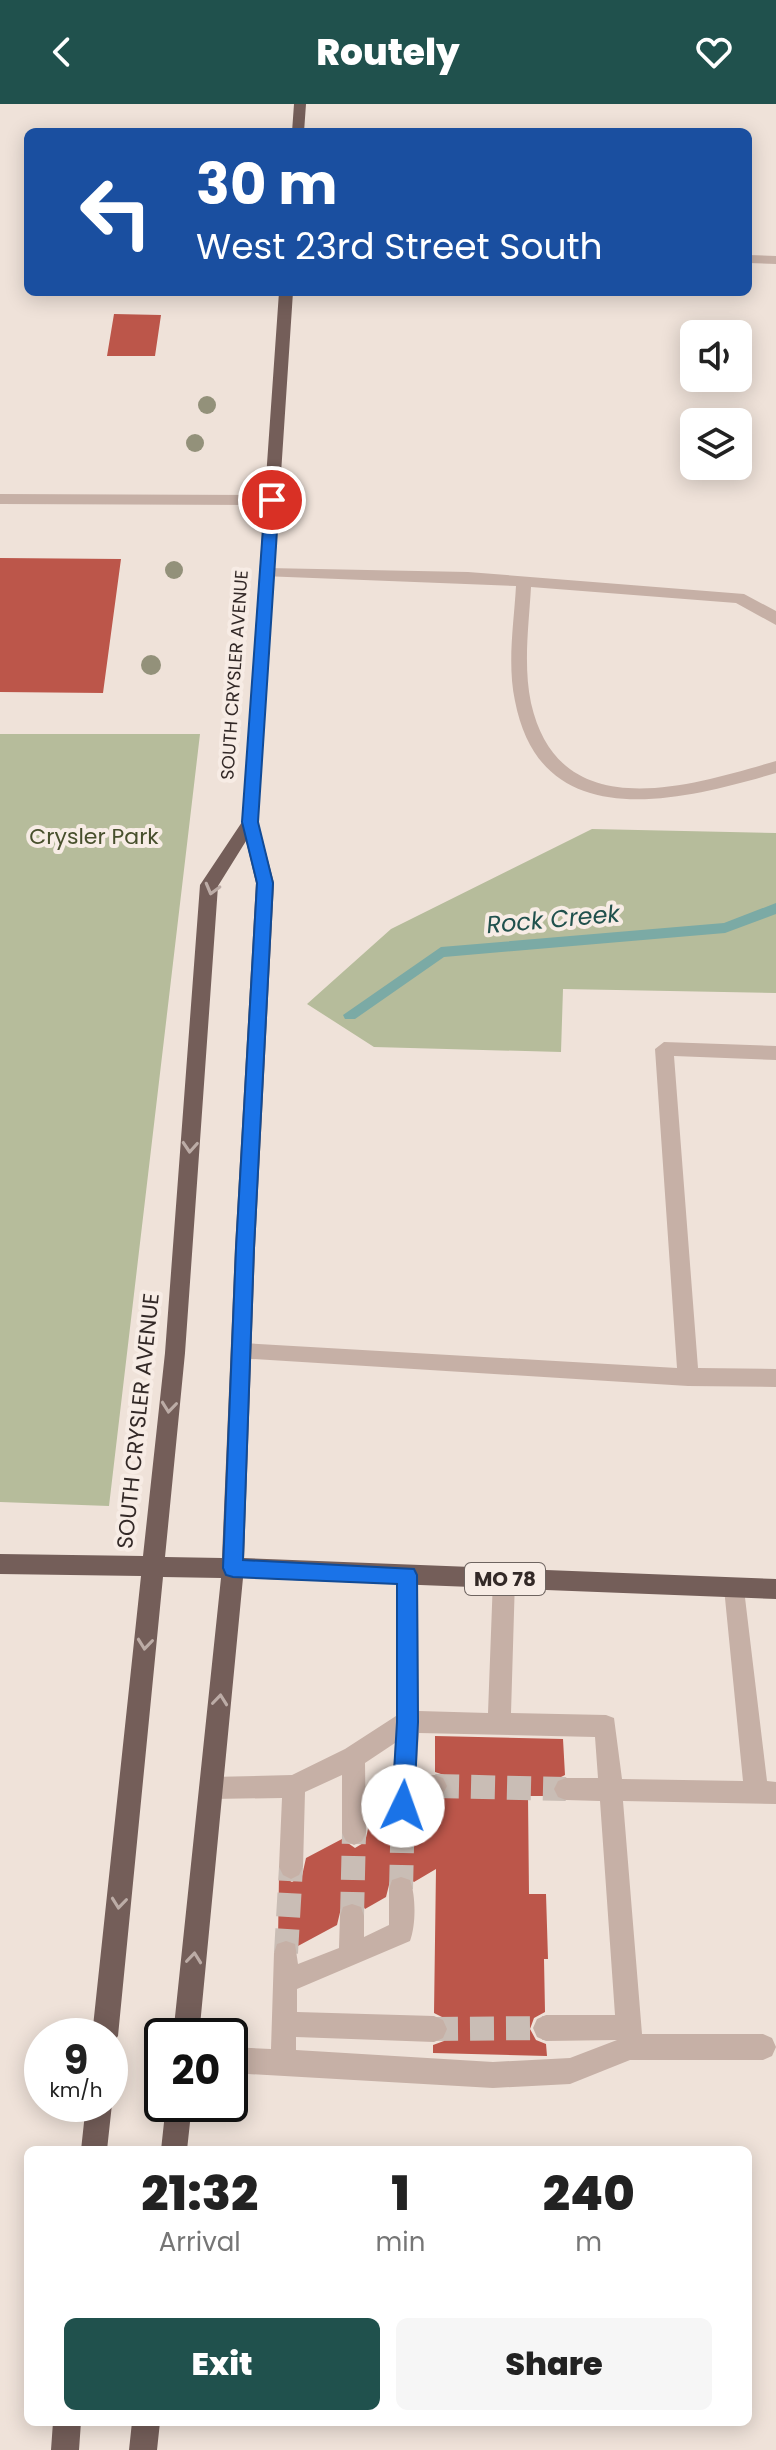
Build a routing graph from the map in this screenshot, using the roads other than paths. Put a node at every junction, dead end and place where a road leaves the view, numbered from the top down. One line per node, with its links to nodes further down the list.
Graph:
1 (300, 104): 2 (main road)
2 (298, 128)
3 (752, 259): 4 (street)
4 (776, 260)
5 (286, 296): 7 (main road, SOUTH CRYSLER AVENUE)
6 (0, 499): 7 (street)
7 (272, 500): 8 (main road, SOUTH CRYSLER AVENUE)
8 (267, 573): 9 (street); 12 (main road, SOUTH CRYSLER AVENUE)
9 (524, 581): 10 (street); 11 (street)
10 (776, 620)
11 (776, 767)
12 (250, 822): 14 (main road, SOUTH CRYSLER AVENUE); 18 (main road, SOUTH CRYSLER AVENUE, one-way to 18)
13 (776, 1053): 15 (street)
14 (243, 1352): 15 (street); 19 (main road, SOUTH CRYSLER AVENUE)
15 (688, 1377): 16 (street)
16 (776, 1378)
17 (0, 1564): 18 (main road, MO 78)
18 (152, 1567): 19 (main road, MO 78); 40 (main road, SOUTH CRYSLER AVENUE, one-way to 40)
19 (233, 1568): 20 (main road, MO 78); 29 (main road, SOUTH CRYSLER AVENUE, one-way to 19)
20 (407, 1575): 21 (main road, MO 78); 24 (street)
21 (504, 1579): 22 (main road, MO 78); 25 (street)
22 (735, 1588): 23 (main road, MO 78); 32 (street)
23 (776, 1589)
24 (408, 1722): 25 (street); 26 (street); 28 (street)
25 (499, 1724): 31 (street)
26 (353, 1757): 27 (street); 33 (street)
27 (294, 1786): 29 (street); 34 (street)
28 (435, 1786)
29 (211, 1788): 41 (main road, SOUTH CRYSLER AVENUE, one-way to 29)
30 (566, 1789): 31 (street)
31 (611, 1791): 32 (street); 45 (street)
32 (766, 1793)
33 (354, 1833)
34 (291, 1867)
35 (401, 1889): 38 (street)
36 (352, 1916): 38 (street)
37 (286, 1953): 39 (street)
38 (351, 1955): 39 (street)
39 (285, 1982): 42 (street)
40 (107, 2018)
41 (188, 2018)
42 (284, 2024): 44 (street); 48 (street)
43 (546, 2028): 45 (street)
44 (434, 2029)
45 (629, 2037): 46 (street); 48 (street)
46 (763, 2047)
47 (248, 2061): 48 (street)
48 (283, 2062)
49 (97, 2122): 51 (main road)
50 (177, 2122): 52 (main road)
51 (94, 2146)
52 (174, 2146)
53 (67, 2426): 55 (main road)
54 (146, 2426): 56 (main road)
55 (65, 2450)
56 (143, 2450)

